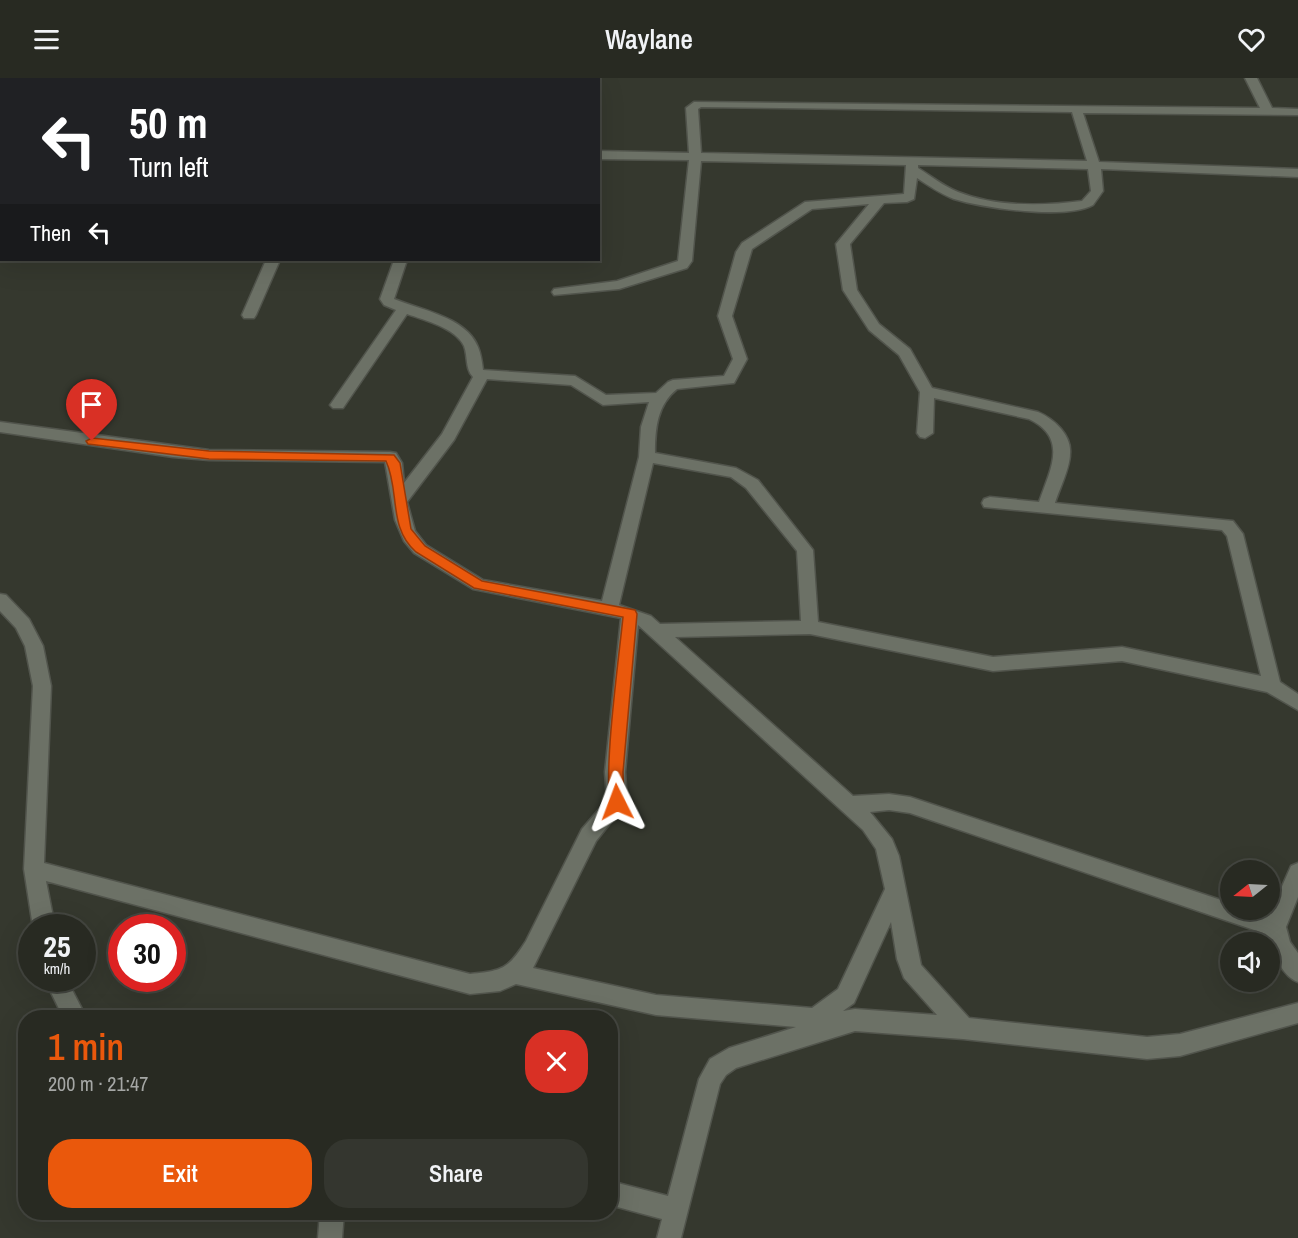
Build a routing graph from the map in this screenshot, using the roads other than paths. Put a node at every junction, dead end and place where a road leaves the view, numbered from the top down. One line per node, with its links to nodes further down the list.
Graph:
1 (1251, 78): 3 (street)
2 (1076, 108): 3 (street); 6 (street); 7 (street)
3 (1268, 112): 4 (street)
4 (1298, 112)
5 (600, 155): 6 (street)
6 (695, 158): 8 (street); 13 (street)
7 (1093, 165): 8 (street); 8 (street); 9 (street)
8 (912, 166): 10 (street)
9 (1298, 173)
10 (879, 201): 17 (street); 18 (street)
11 (273, 261): 15 (street)
12 (400, 261): 14 (street)
13 (559, 292)
14 (404, 308): 16 (street); 19 (street)
15 (249, 315)
16 (482, 376): 18 (street); 23 (street)
17 (927, 392): 21 (street); 25 (street)
18 (661, 397): 22 (street)
19 (338, 405)
20 (0, 427): 23 (street)
21 (925, 433)
22 (647, 457): 27 (street); 29 (street)
23 (400, 500): 27 (street)
24 (990, 503): 25 (street)
25 (1045, 508): 31 (street)
26 (0, 600): 34 (street)
27 (609, 609): 28 (street)
28 (630, 614): 30 (street); 40 (street)
29 (810, 627): 30 (street); 31 (street)
30 (658, 631): 33 (street)
31 (1272, 686): 32 (street)
32 (1298, 703)
33 (849, 805): 36 (street); 38 (street)
34 (34, 869): 37 (street); 40 (street)
35 (1298, 872): 38 (street)
36 (895, 889): 44 (street); 45 (street)
37 (42, 914)
38 (1275, 927): 39 (street)
39 (1298, 972)
40 (515, 975): 44 (street)
41 (62, 992): 42 (street)
42 (71, 1010)
43 (1298, 1013): 45 (street)
44 (822, 1023): 45 (street); 47 (street)
45 (963, 1028)
46 (618, 1195): 47 (street)
47 (676, 1211): 50 (street)
48 (331, 1220): 49 (street)
49 (330, 1238)
50 (669, 1238)

